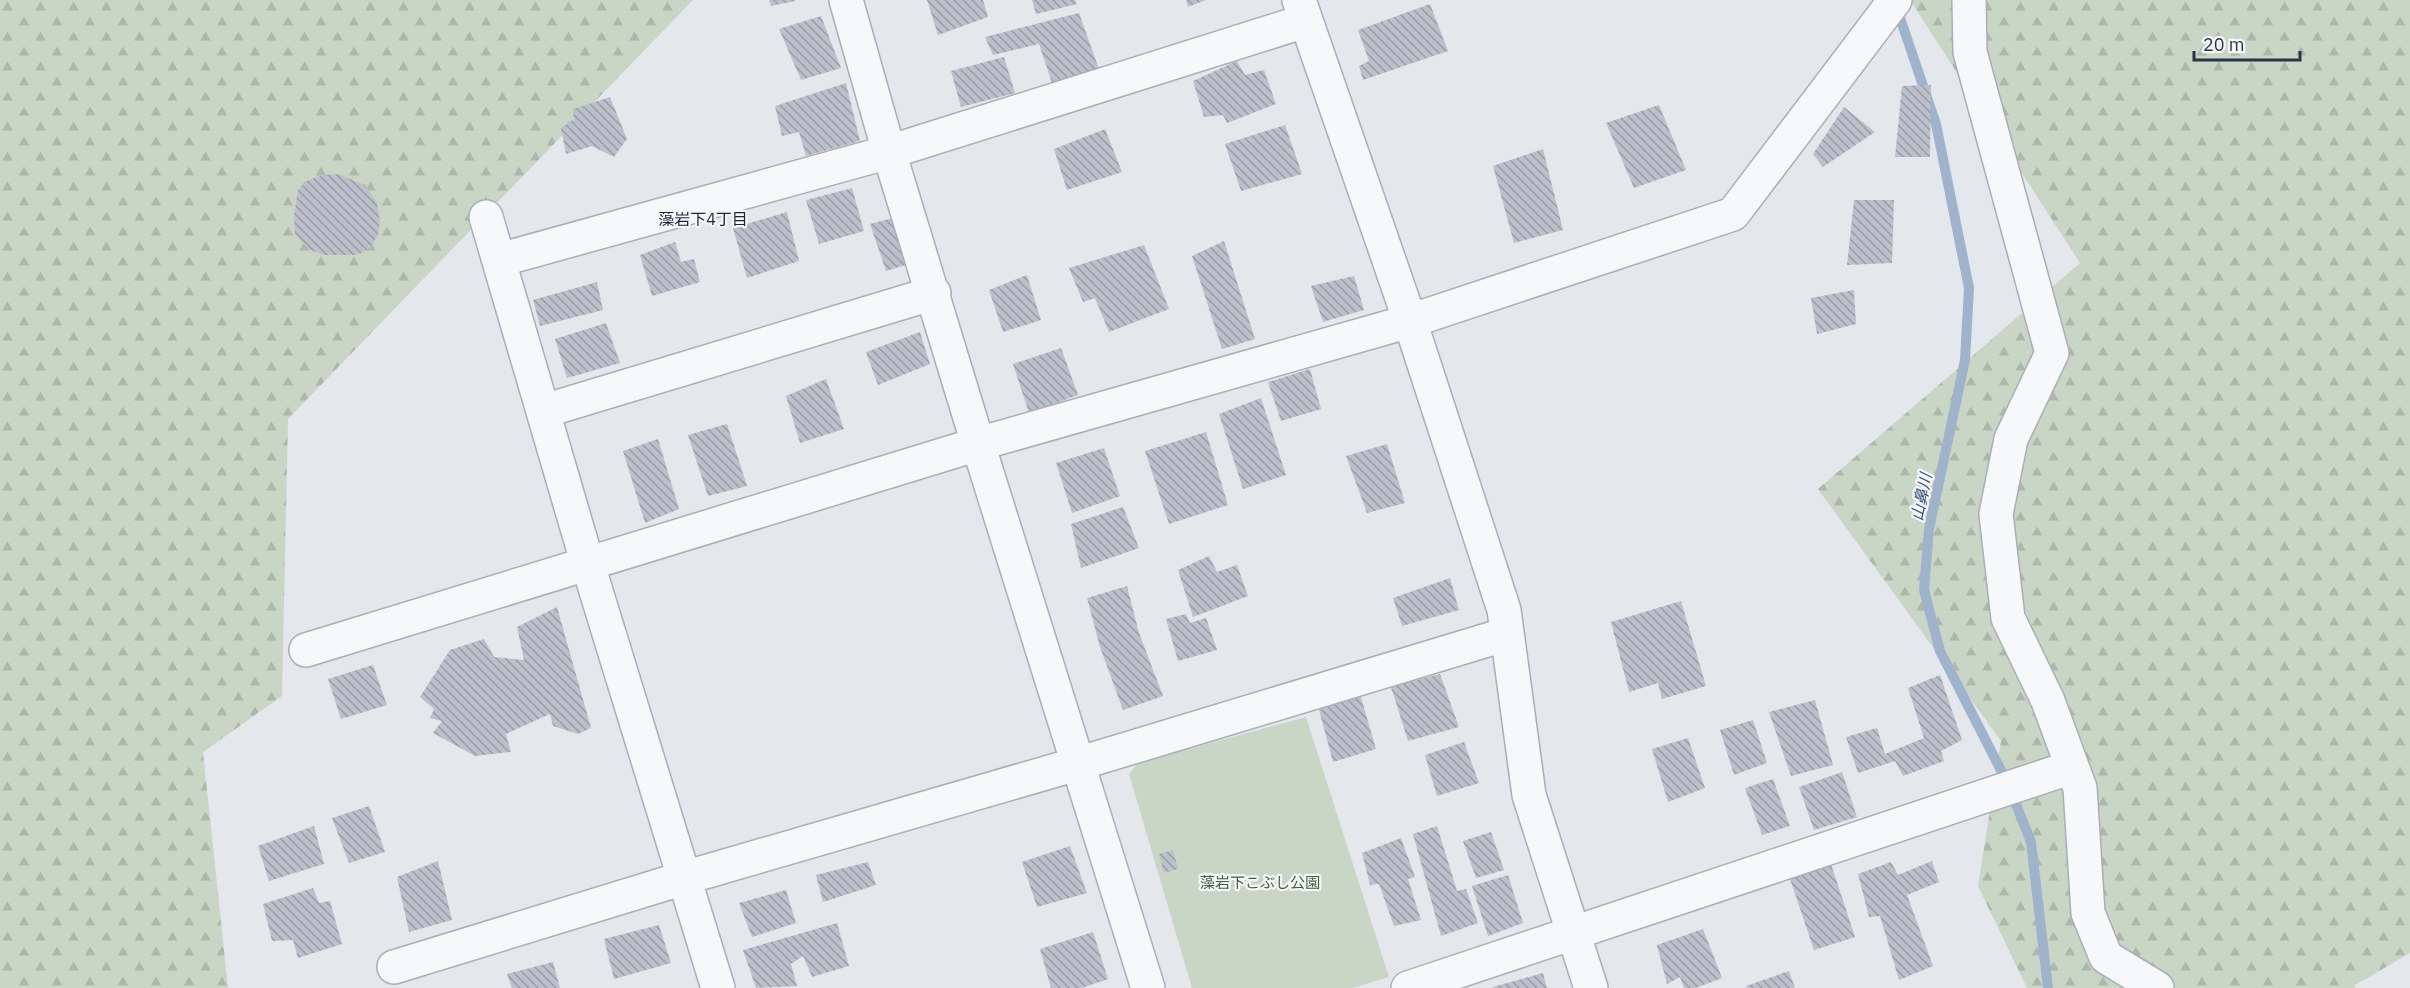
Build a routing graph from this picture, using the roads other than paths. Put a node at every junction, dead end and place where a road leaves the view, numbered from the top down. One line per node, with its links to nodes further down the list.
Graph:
1 (846, 0): 5 (street)
2 (1895, 0): 9 (street)
3 (1970, 0): 16 (street)
4 (1302, 11): 5 (street); 9 (street)
5 (889, 152): 7 (street); 8 (street)
6 (486, 217): 7 (street)
7 (499, 260): 10 (street)
8 (934, 293): 10 (street); 11 (street)
9 (1410, 321): 11 (street); 13 (street)
10 (544, 411): 12 (street)
11 (978, 444): 12 (street); 15 (street)
12 (588, 565): 14 (street); 17 (street)
13 (1507, 634): 15 (street); 18 (street)
14 (306, 650)
15 (1077, 765): 17 (street); 21 (street)
16 (2072, 767): 18 (street); 24 (street)
17 (684, 878): 19 (street); 20 (street)
18 (1574, 933): 22 (street); 23 (street)
19 (394, 967)
20 (718, 988)
21 (1148, 988)
22 (1408, 988)
23 (1591, 988)
24 (2157, 988)

